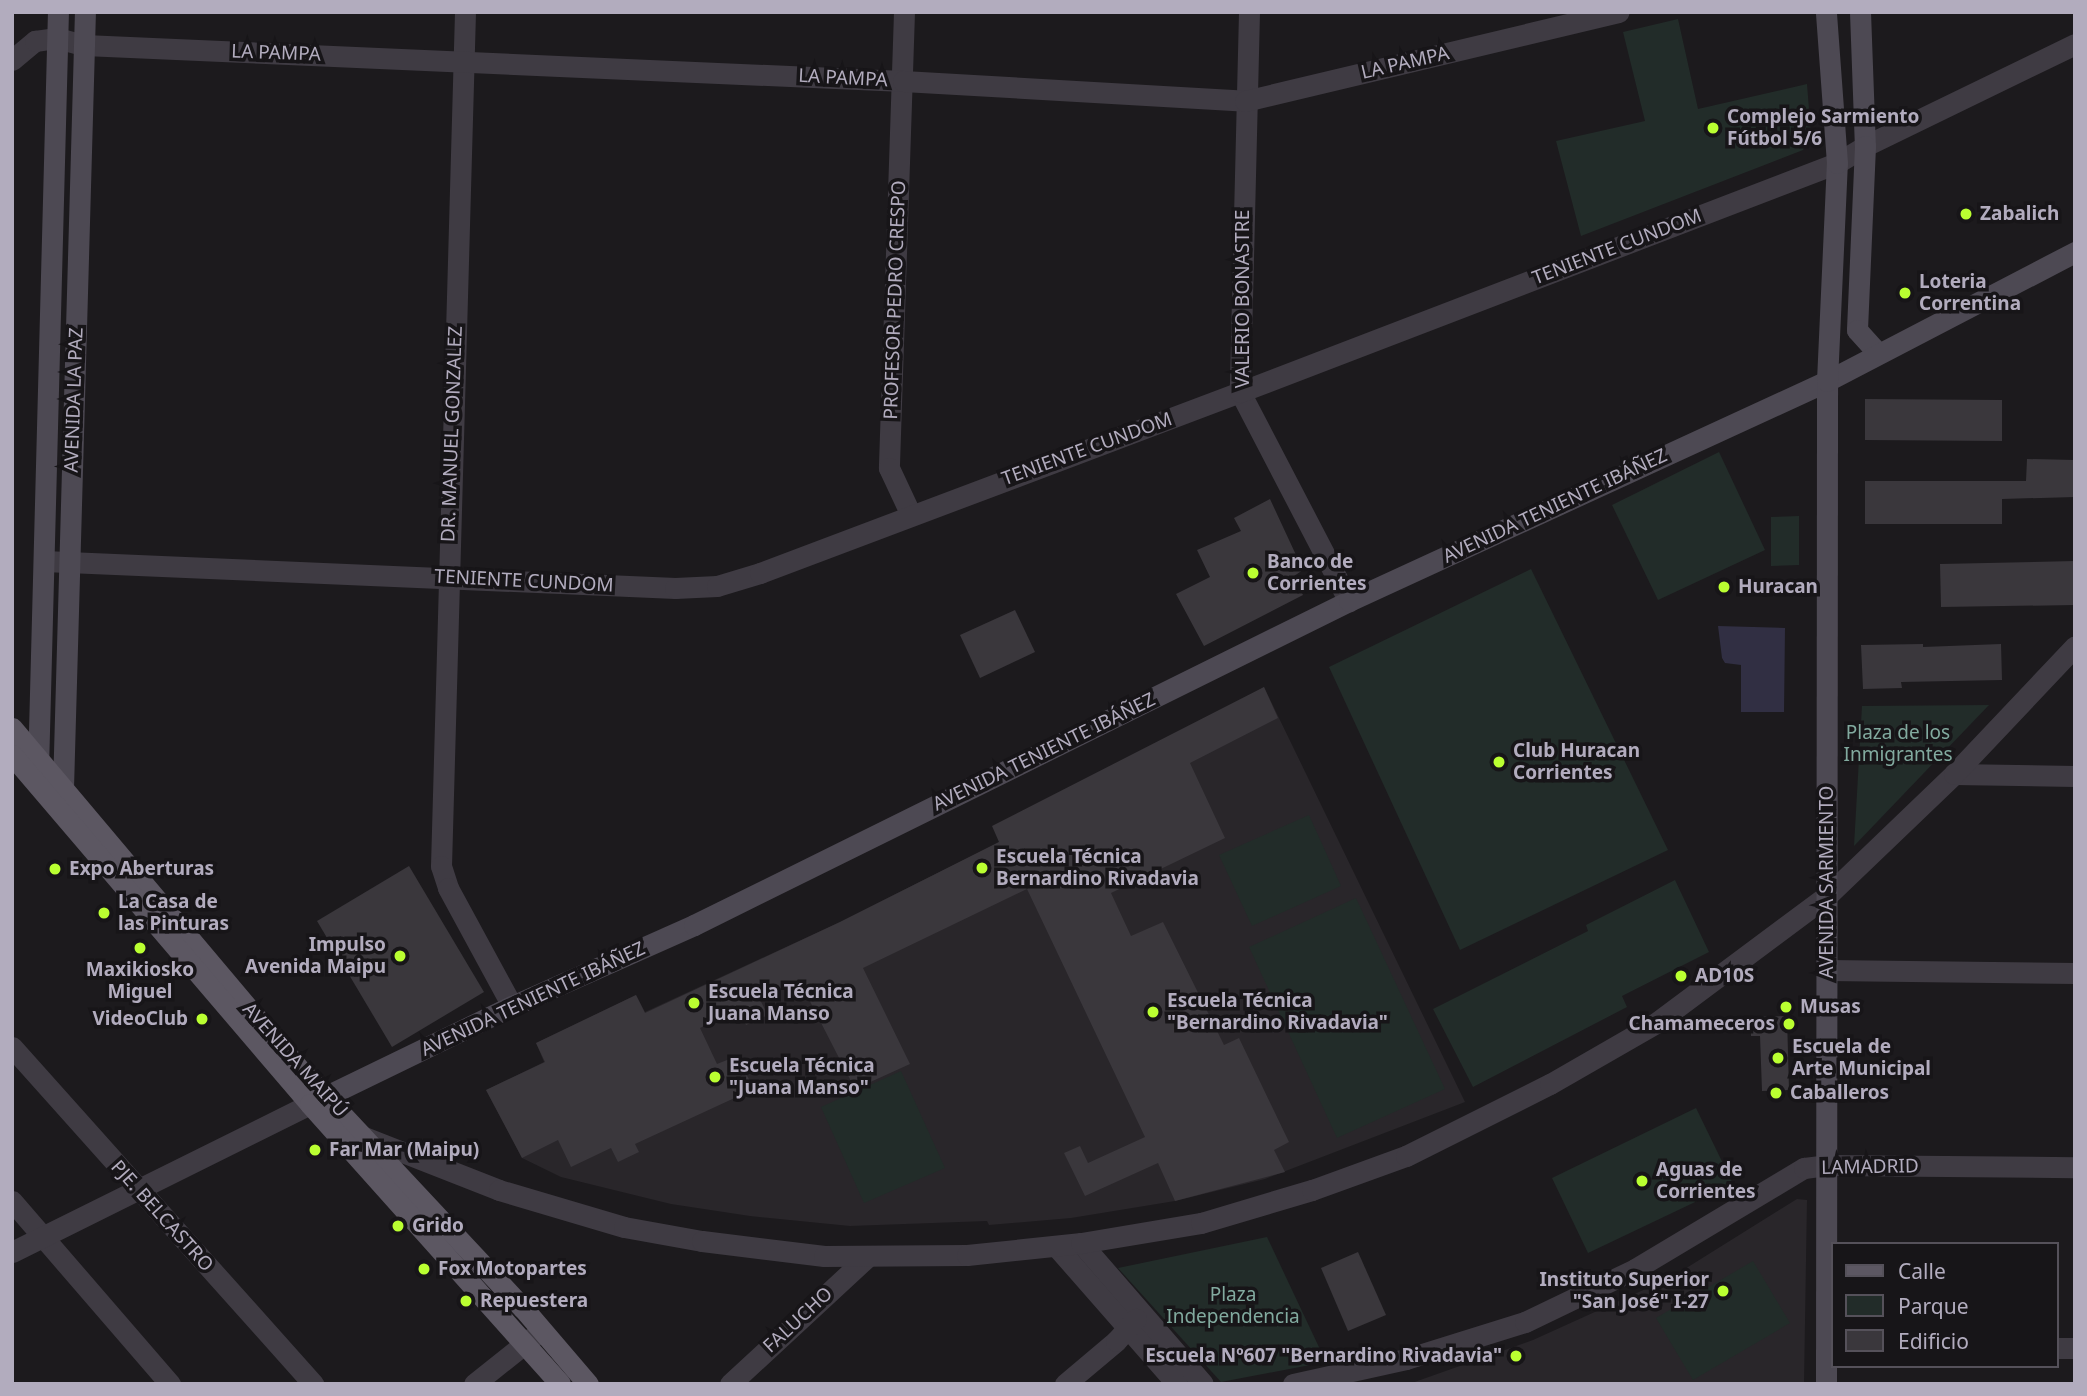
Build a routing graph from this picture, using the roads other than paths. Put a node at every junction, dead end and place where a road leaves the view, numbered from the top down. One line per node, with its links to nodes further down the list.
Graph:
1 (58, 12): 9 (main road, AVENIDA LA PAZ)
2 (85, 12): 11 (main road, AVENIDA LA PAZ)
3 (465, 12): 13 (street, DR. MANUEL GONZALEZ)
4 (904, 12): 14 (street, PROFESOR PEDRO CRESPO)
5 (1249, 12): 15 (street, VALERIO BONASTRE)
6 (1619, 12): 15 (street, LA PAMPA)
7 (1826, 12): 17 (main road, AVENIDA SARMIENTO)
8 (1860, 12): 16 (main road)
9 (57, 37): 11 (street, LA PAMPA); 12 (street); 23 (main road, AVENIDA LA PAZ)
10 (2075, 44): 16 (street, TENIENTE CUNDOM)
11 (84, 45): 13 (street, LA PAMPA); 24 (main road, AVENIDA LA PAZ)
12 (12, 60)
13 (463, 60): 14 (street, LA PAMPA); 25 (street, DR. MANUEL GONZALEZ)
14 (903, 81): 15 (street, LA PAMPA); 22 (street, PROFESOR PEDRO CRESPO)
15 (1245, 101): 21 (street, VALERIO BONASTRE)
16 (1864, 146): 17 (street, TENIENTE CUNDOM); 19 (main road)
17 (1837, 163): 20 (main road, AVENIDA SARMIENTO); 21 (street, TENIENTE CUNDOM)
18 (2075, 252): 19 (main road, AVENIDA TENIENTE IBÁÑEZ)
19 (1878, 353): 20 (main road, AVENIDA TENIENTE IBÁÑEZ)
20 (1827, 381): 26 (main road, AVENIDA TENIENTE IBÁÑEZ); 35 (main road, AVENIDA SARMIENTO)
21 (1240, 392): 22 (street, TENIENTE CUNDOM); 26 (street, VALERIO BONASTRE)
22 (911, 515): 25 (street, TENIENTE CUNDOM)
23 (44, 561): 24 (street, TENIENTE CUNDOM); 30 (main road, AVENIDA LA PAZ)
24 (69, 561): 25 (street, TENIENTE CUNDOM); 34 (main road, AVENIDA LA PAZ)
25 (449, 578): 38 (street, DR. MANUEL GONZALEZ)
26 (1349, 601): 38 (main road, AVENIDA TENIENTE IBÁÑEZ)
27 (2075, 646): 31 (street)
28 (12, 728): 30 (main road, AVENIDA MAIPÚ)
29 (12, 755): 33 (main road, AVENIDA MAIPÚ)
30 (38, 759): 33 (main road, AVENIDA LA PAZ); 34 (main road, AVENIDA MAIPÚ)
31 (1955, 774): 32 (street); 35 (street)
32 (2075, 776)
33 (37, 784): 40 (main road, AVENIDA MAIPÚ)
34 (63, 788): 40 (main road, AVENIDA MAIPÚ)
35 (1828, 895): 36 (main road, AVENIDA SARMIENTO); 47 (street)
36 (1827, 970): 37 (street); 42 (main road, AVENIDA SARMIENTO)
37 (2075, 973)
38 (512, 1006): 40 (main road, AVENIDA TENIENTE IBÁÑEZ)
39 (12, 1047): 44 (street, PJE. BELCASTRO)
40 (318, 1101): 41 (main road, AVENIDA MAIPÚ); 44 (street, AVENIDA TENIENTE IBÁÑEZ); 53 (main road, AVENIDA MAIPÚ)
41 (362, 1136): 50 (street); 52 (main road, AVENIDA MAIPÚ)
42 (1828, 1165): 43 (street, LAMADRID); 54 (main road, AVENIDA SARMIENTO); 64 (street, LAMADRID)
43 (2075, 1167)
44 (138, 1189): 46 (street, AVENIDA TENIENTE IBÁÑEZ); 56 (street, PJE. BELCASTRO)
45 (12, 1201): 46 (street)
46 (46, 1237): 49 (street, AVENIDA TENIENTE IBÁÑEZ); 55 (street)
47 (1081, 1243): 48 (street); 51 (street)
48 (1056, 1246): 50 (street); 51 (street)
49 (12, 1252)
50 (867, 1257): 60 (street, FALUCHO)
51 (1134, 1321): 61 (street); 62 (street); 63 (street)
52 (542, 1330): 53 (street); 59 (main road, AVENIDA MAIPÚ)
53 (525, 1344): 57 (street); 58 (main road, AVENIDA MAIPÚ)
54 (1830, 1346): 65 (main road, AVENIDA SARMIENTO)
55 (170, 1384)
56 (313, 1384)
57 (474, 1384)
58 (560, 1384)
59 (588, 1384)
60 (730, 1384)
61 (1065, 1384)
62 (1177, 1384)
63 (1203, 1384)
64 (1293, 1384)
65 (1826, 1384)

